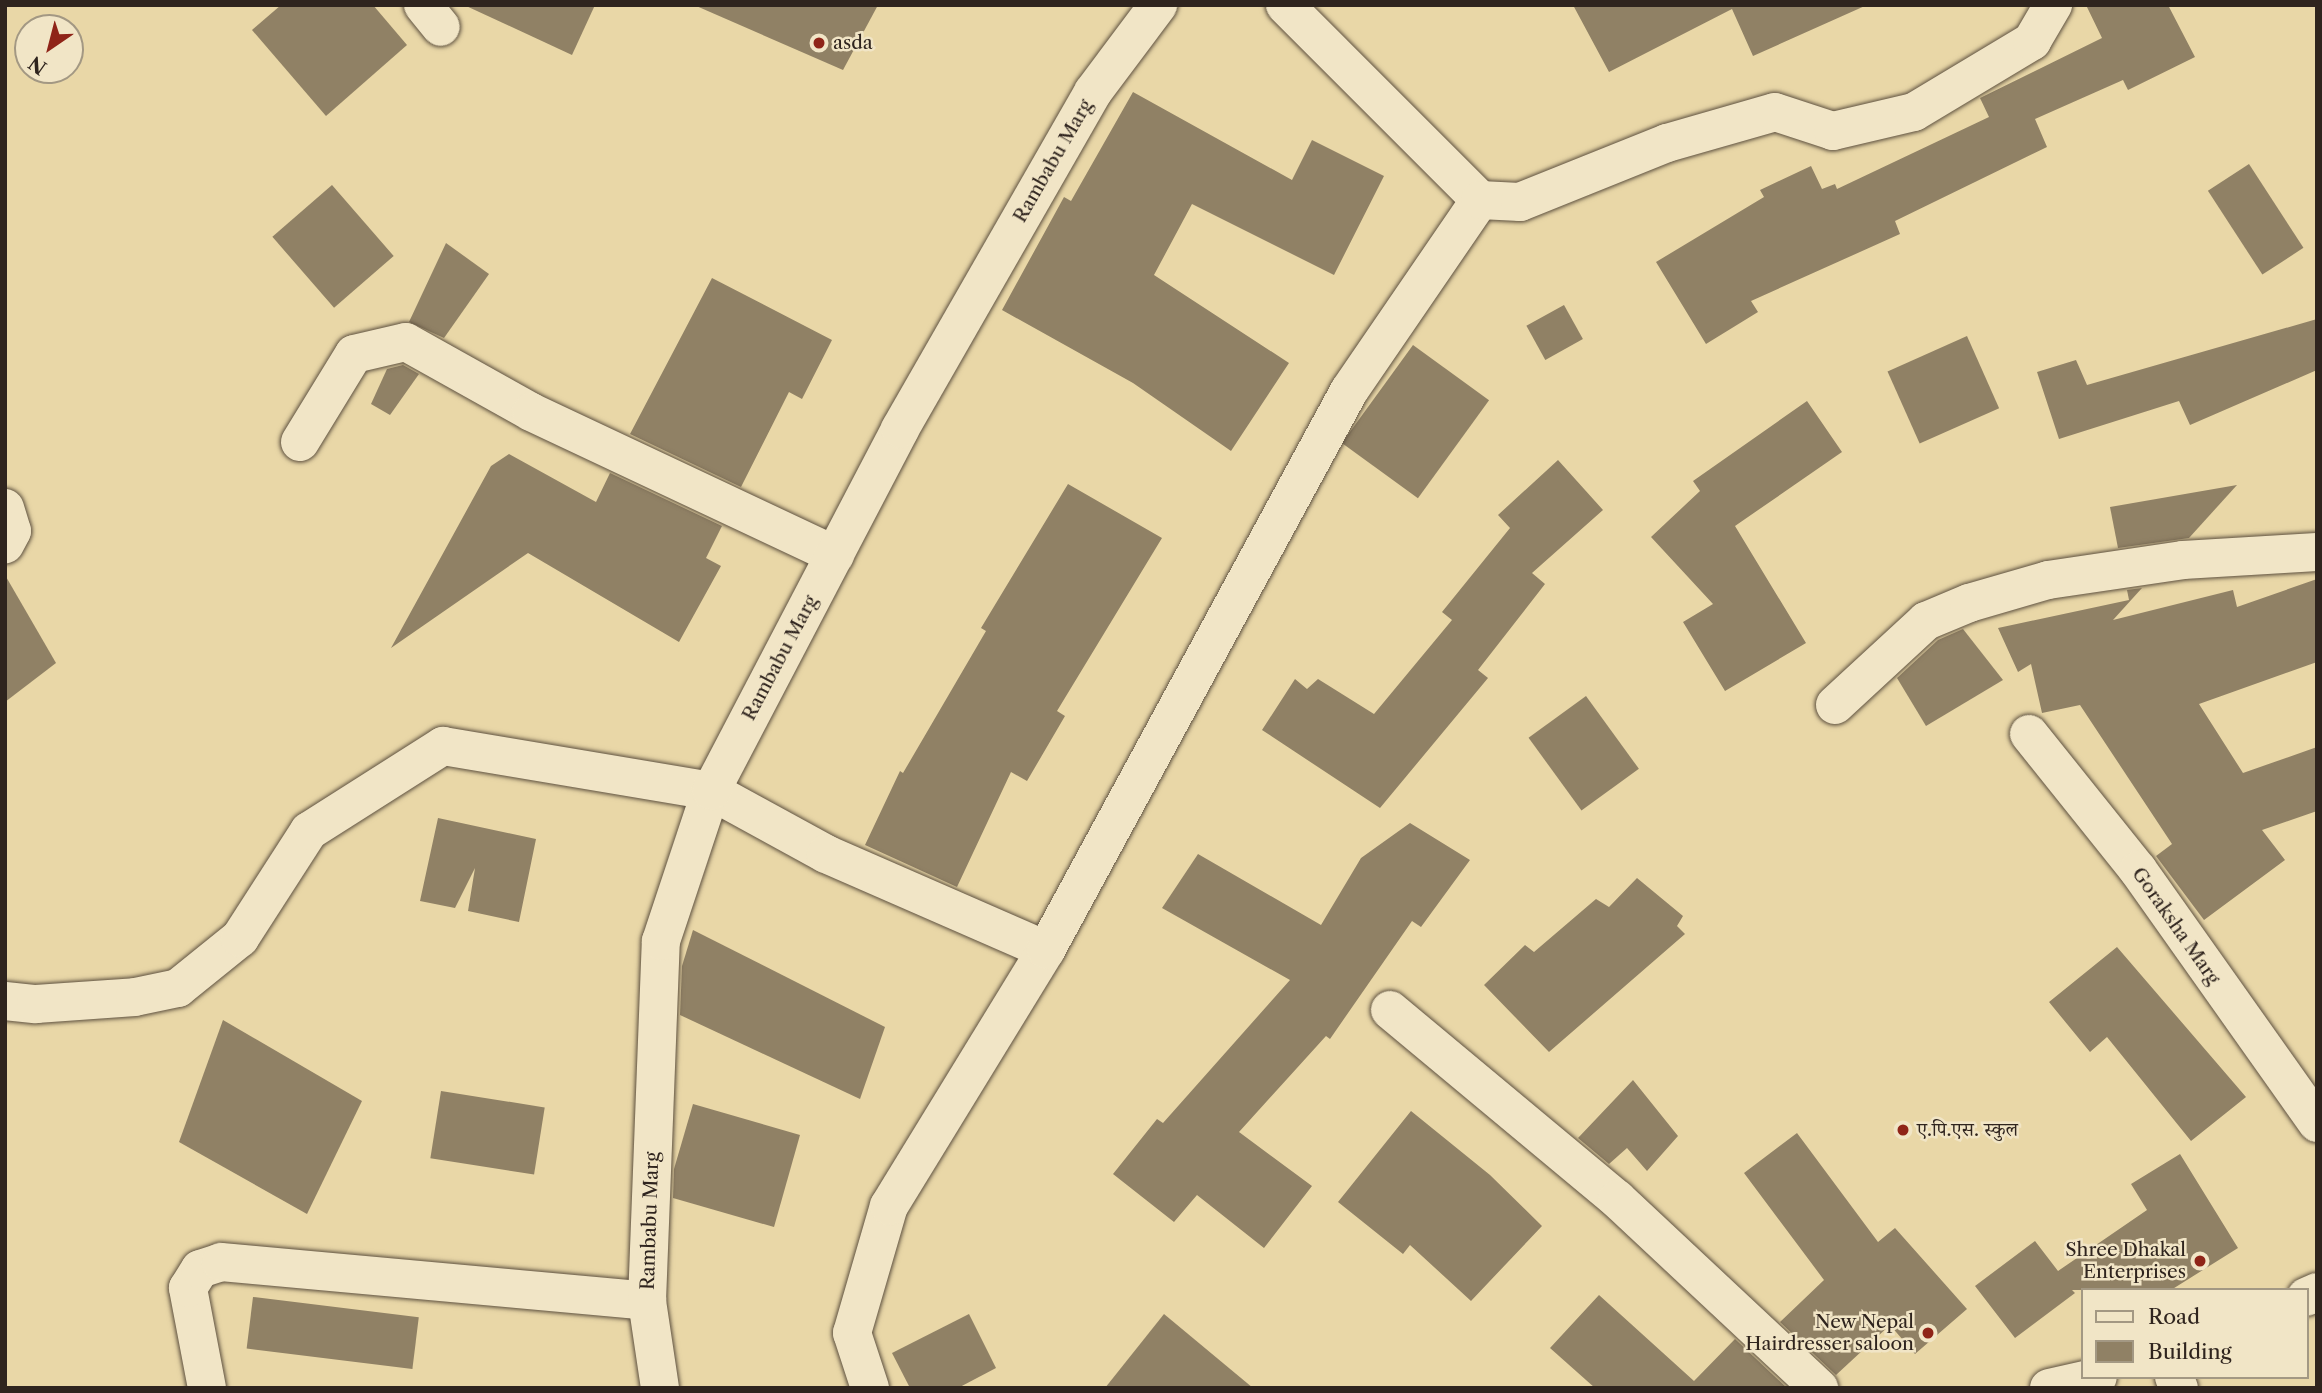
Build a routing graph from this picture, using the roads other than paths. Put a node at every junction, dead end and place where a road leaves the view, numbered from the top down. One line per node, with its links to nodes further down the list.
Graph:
1 (1158, 5): 9 (street, Rambabu Marg)
2 (1285, 5): 4 (street)
3 (2053, 5): 4 (street)
4 (1480, 200): 13 (street)
5 (300, 442): 9 (street)
6 (5, 508): 7 (street)
7 (5, 544)
8 (2317, 552): 10 (street)
9 (835, 555): 12 (street, Rambabu Marg)
10 (1835, 705)
11 (2029, 734): 16 (street, Goraksha Marg)
12 (711, 792): 13 (street); 14 (street); 17 (street, Rambabu Marg)
13 (1046, 950): 21 (street)
14 (5, 1001)
15 (1390, 1010): 22 (street)
16 (2317, 1123)
17 (647, 1301): 19 (street); 20 (street, Rambabu Marg)
18 (2089, 1379): 23 (street)
19 (207, 1388)
20 (660, 1388)
21 (870, 1388)
22 (1819, 1388)
23 (2049, 1388)

